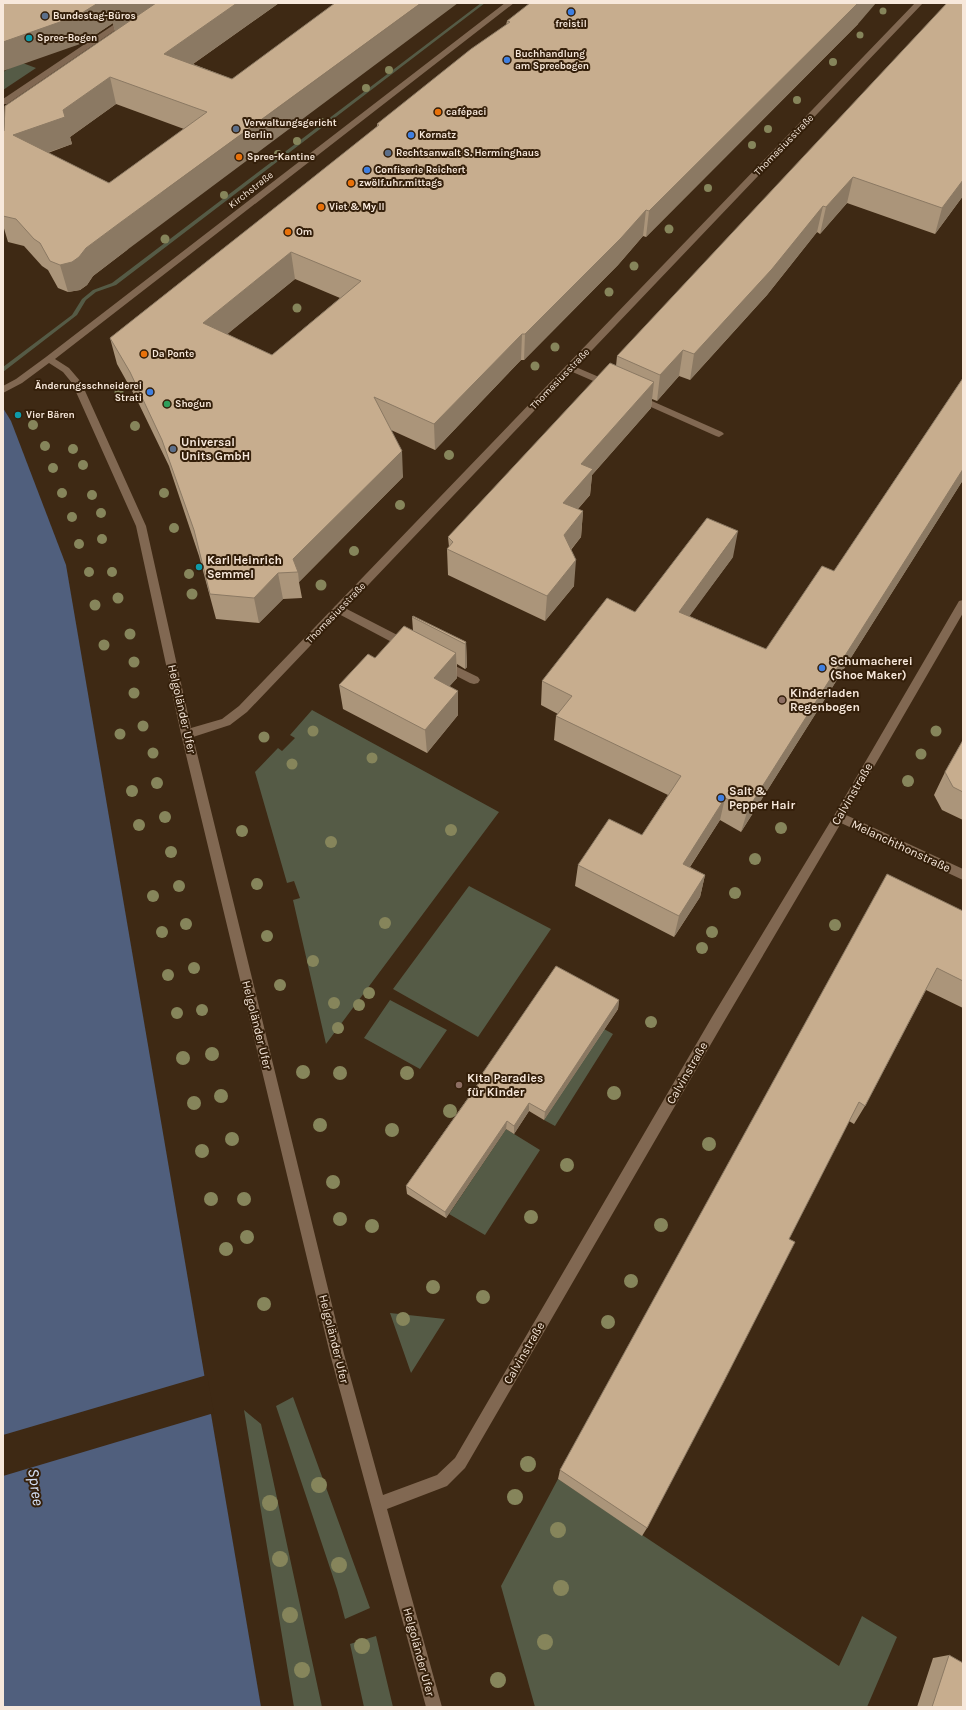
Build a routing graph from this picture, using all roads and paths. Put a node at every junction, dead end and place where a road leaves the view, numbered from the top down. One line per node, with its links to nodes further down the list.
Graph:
1 (151, 3): 4 (street)
2 (510, 3): 5 (street, Kirchstraße)
3 (920, 3): 6 (street, Thomasiusstraße)
4 (4, 102)
5 (49, 359): 7 (street, Kirchstraße); 14 (street, Helgoländer Ufer)
6 (571, 368): 8 (street); 10 (street, Thomasiusstraße)
7 (3, 390)
8 (719, 434)
9 (963, 604): 15 (street, Calvinstraße)
10 (339, 609): 11 (street); 14 (street, Thomasiusstraße)
11 (419, 651)
12 (433, 658): 13 (street)
13 (474, 680)
14 (187, 734): 17 (street, Helgoländer Ufer)
15 (840, 817): 16 (street, Melanchthonstraße); 17 (street, Calvinstraße)
16 (963, 875)
17 (379, 1504): 18 (street, Helgoländer Ufer)
18 (434, 1707)

